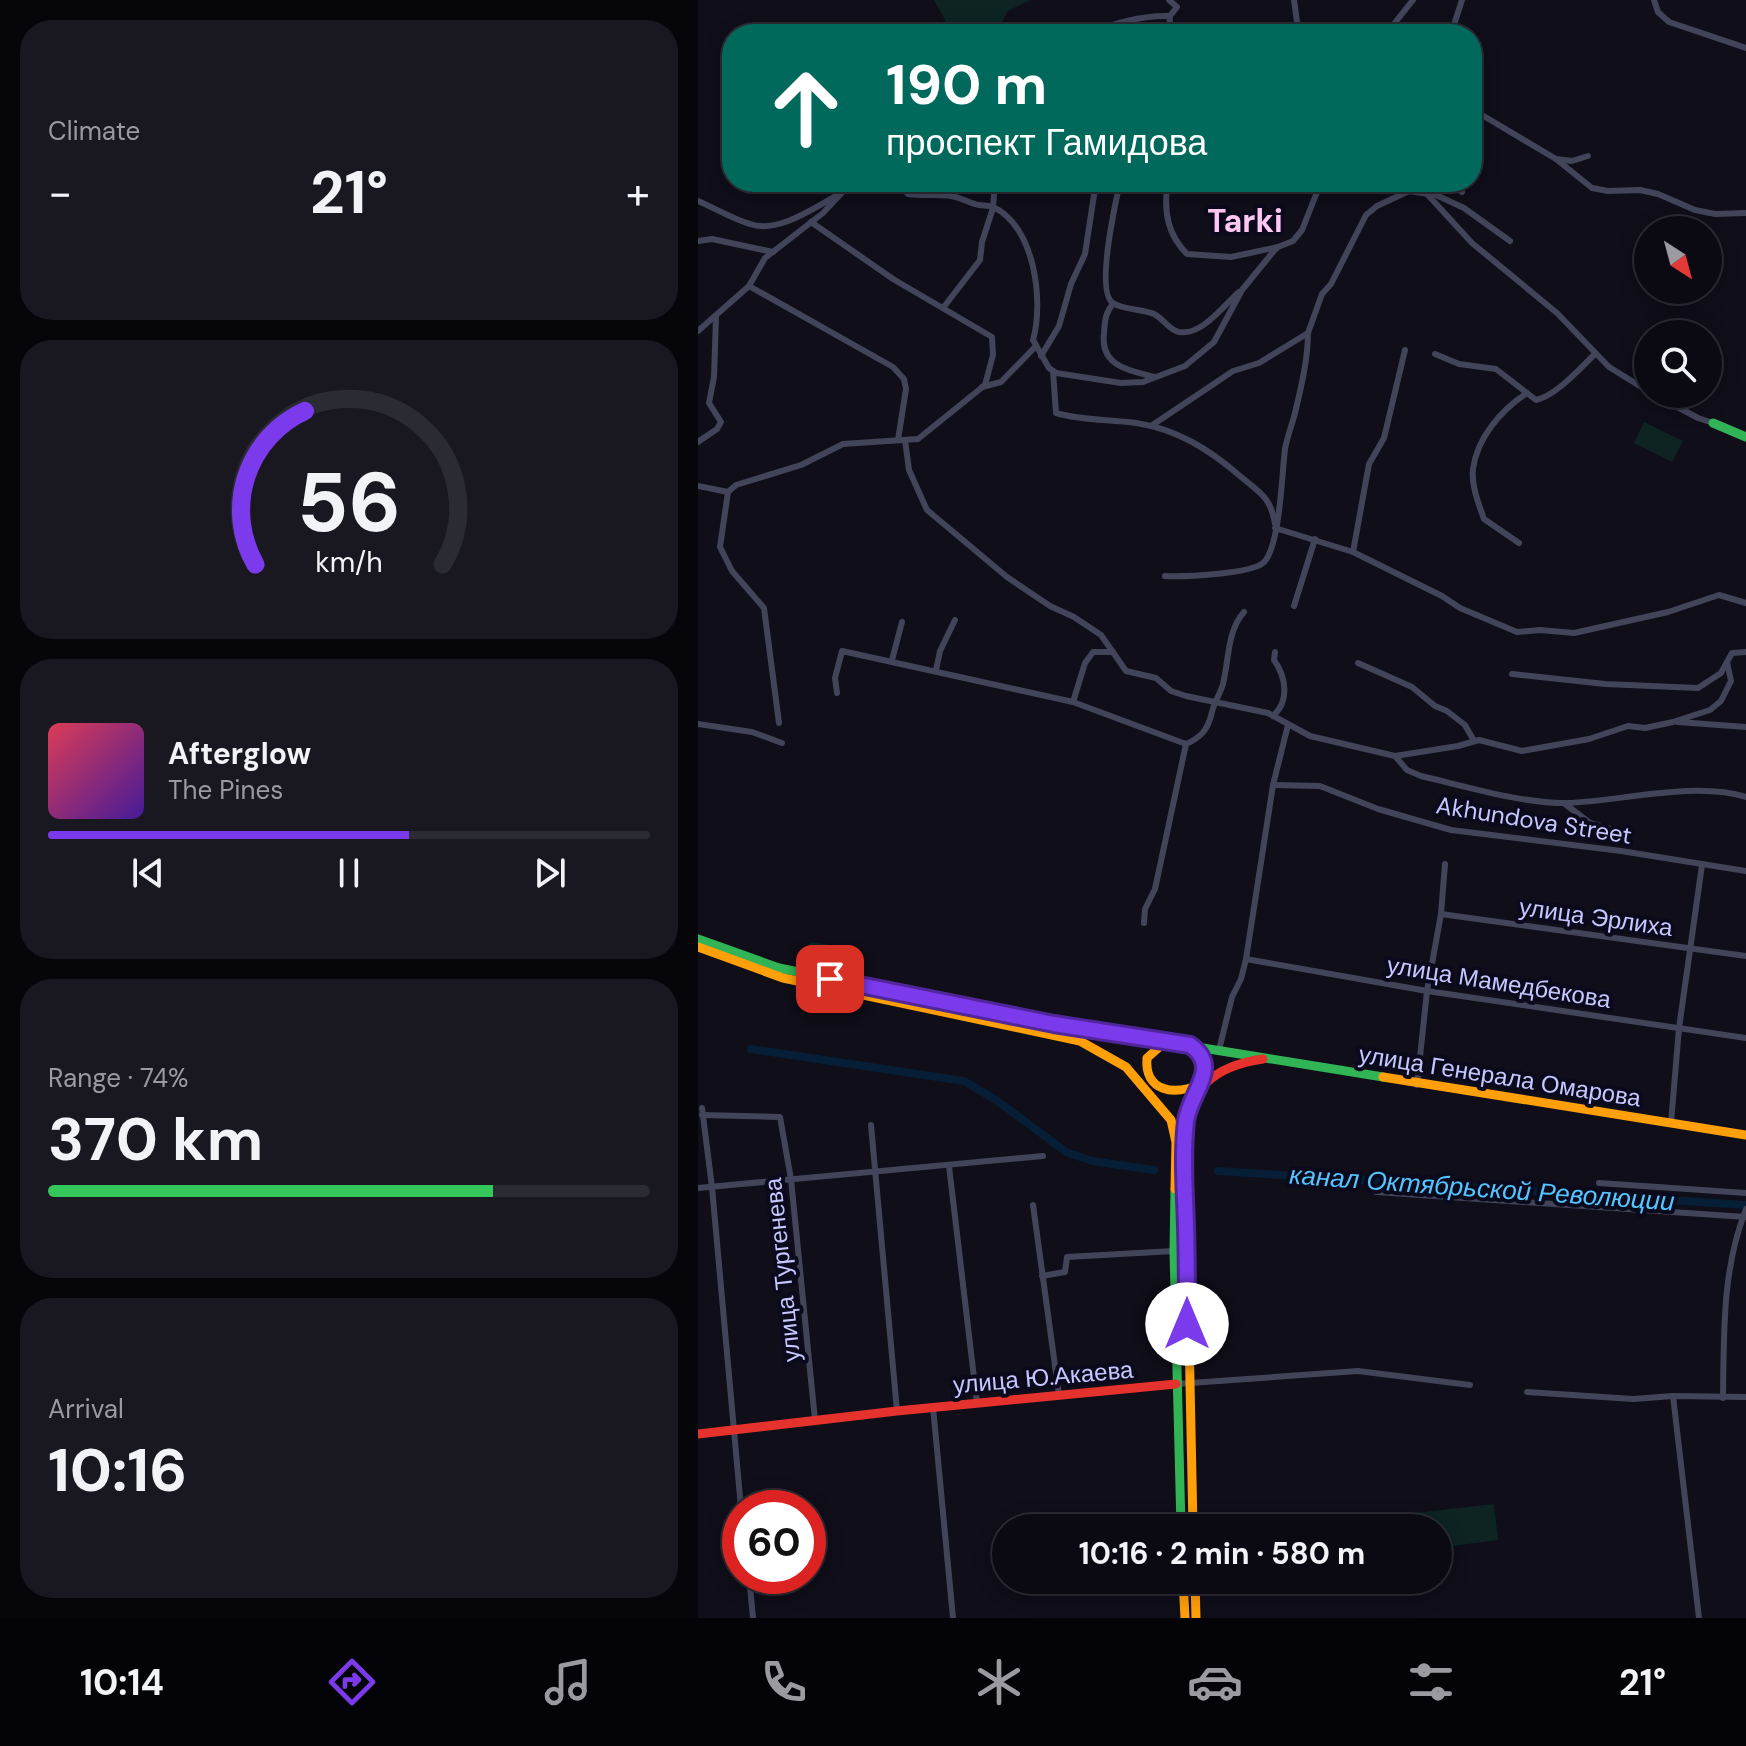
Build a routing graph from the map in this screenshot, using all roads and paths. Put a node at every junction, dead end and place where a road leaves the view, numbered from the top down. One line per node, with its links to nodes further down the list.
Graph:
1 (1169, 0): 6 (street)
2 (1294, 0): 9 (street)
3 (1413, 0): 10 (street)
4 (1462, 0): 11 (street)
5 (1654, 0): 12 (street)
6 (1170, 16): 7 (street); 8 (street)
7 (1114, 24)
8 (1170, 24)
9 (1298, 24)
10 (1394, 24)
11 (1454, 24)
12 (1746, 48)
13 (1482, 115): 15 (street)
14 (1588, 156): 15 (street)
15 (1556, 159): 28 (street)
16 (906, 192): 27 (street)
17 (994, 192): 27 (street)
18 (1094, 192): 45 (street)
19 (1118, 192): 36 (street)
20 (1167, 192): 32 (street)
21 (1317, 192): 32 (street)
22 (1407, 192): 40 (street)
23 (1414, 192): 25 (street)
24 (843, 194): 26 (street); 29 (street)
25 (1425, 194): 31 (street); 44 (street)
26 (698, 201)
27 (993, 208): 37 (street); 41 (street)
28 (1746, 213)
29 (811, 222): 33 (street); 37 (street)
30 (698, 241): 33 (street)
31 (1510, 241)
32 (1278, 247): 35 (street)
33 (773, 252): 34 (street)
34 (749, 286): 38 (street); 55 (street)
35 (1242, 290): 36 (street); 47 (street)
36 (1113, 304): 47 (street)
37 (943, 308): 49 (street)
38 (716, 317): 39 (street); 56 (street)
39 (698, 331)
40 (1308, 333): 53 (street); 59 (street)
41 (1036, 346): 45 (street); 49 (street)
42 (1405, 350): 62 (street)
43 (1435, 354): 50 (street)
44 (1595, 354): 48 (street); 50 (street)
45 (1041, 356): 46 (street)
46 (1053, 371): 47 (street); 53 (street)
47 (1156, 377)
48 (1634, 382)
49 (982, 387): 55 (street)
50 (1527, 393): 61 (street)
51 (1680, 408): 52 (street)
52 (1713, 423): 54 (main road)
53 (1151, 426): 59 (street)
54 (1746, 437)
55 (902, 440): 58 (street); 69 (street)
56 (698, 442)
57 (698, 486): 58 (street)
58 (728, 492): 82 (street)
59 (1275, 528): 60 (street); 63 (street)
60 (1315, 539): 62 (street); 65 (street)
61 (1519, 543)
62 (1353, 552): 64 (street)
63 (1165, 576)
64 (1746, 603)
65 (1294, 606)
66 (1244, 612): 79 (street)
67 (955, 620): 75 (street)
68 (902, 622): 72 (street)
69 (1113, 652): 78 (street); 79 (street)
70 (1275, 652): 80 (street)
71 (1746, 652): 73 (street)
72 (892, 660): 75 (street); 77 (street)
73 (1727, 662): 76 (street); 81 (street)
74 (1358, 663): 86 (street)
75 (936, 670): 78 (street)
76 (1512, 674)
77 (837, 693)
78 (1073, 702): 88 (street)
79 (1218, 703): 80 (street); 88 (street)
80 (1273, 716): 84 (street)
81 (1673, 722): 85 (street); 86 (street)
82 (779, 723)
83 (698, 724): 87 (street)
84 (1288, 725): 89 (street); 90 (street)
85 (1746, 727)
86 (1474, 741): 89 (street)
87 (782, 743)
88 (1186, 744): 98 (street)
89 (1395, 756): 92 (street)
90 (1273, 785): 95 (street, Akhundova Street); 103 (street)
91 (1746, 797): 92 (street)
92 (1563, 803): 93 (street)
93 (1614, 830)
94 (1445, 864): 97 (street)
95 (1702, 865): 96 (street, Akhundova Street); 101 (street)
96 (1746, 871)
97 (1441, 914): 101 (street, улица Эрлиха); 104 (street)
98 (1144, 923)
99 (698, 939): 105 (main road)
100 (698, 947): 105 (main road)
101 (1690, 947): 102 (street, улица Эрлиха); 106 (street)
102 (1746, 956)
103 (1246, 959): 104 (street, улица Мамедбекова); 111 (street)
104 (1427, 991): 106 (street, улица Мамедбекова); 113 (street)
105 (1034, 1026): 107 (main road)
106 (1679, 1028): 108 (street, улица Мамедбекова); 116 (street)
107 (1054, 1029): 109 (main road); 114 (main road)
108 (1746, 1038)
109 (1164, 1043): 110 (main road); 114 (main road)
110 (1190, 1045): 111 (main road, улица Генерала Омарова); 115 (main road)
111 (1219, 1050): 112 (main road, улица Генерала Омарова)
112 (1251, 1057): 113 (main road, улица Генерала Омарова); 115 (main road)
113 (1417, 1084): 116 (main road, улица Генерала Омарова)
114 (1151, 1087): 115 (main road); 131 (main road)
115 (1198, 1087): 133 (main road)
116 (1671, 1124): 118 (main road, улица Генерала Омарова)
117 (871, 1125): 121 (street)
118 (1746, 1135)
119 (1043, 1156): 120 (street)
120 (949, 1166): 121 (street); 140 (street)
121 (874, 1173): 122 (street); 142 (street)
122 (791, 1179): 124 (street); 124 (street, улица Тургенева); 143 (street, улица Тургенева)
123 (1599, 1183): 127 (street)
124 (712, 1187): 125 (street); 144 (street)
125 (698, 1188)
126 (1376, 1192): 130 (street)
127 (1746, 1193)
128 (1033, 1205): 132 (street)
129 (1746, 1209): 130 (street)
130 (1744, 1217): 139 (street)
131 (1174, 1251): 132 (street); 133 (main road)
132 (1042, 1276): 136 (street)
133 (1182, 1383): 134 (street, улица Ю.Акаева); 136 (main road, улица Ю.Акаева); 147 (main road); 148 (main road)
134 (1470, 1385)
135 (1527, 1392): 137 (street)
136 (1059, 1395): 140 (main road, улица Ю.Акаева)
137 (1673, 1396): 139 (street); 156 (street)
138 (1746, 1397): 139 (street)
139 (1723, 1398)
140 (977, 1403): 141 (main road, улица Ю.Акаева)
141 (933, 1407): 142 (main road, улица Ю.Акаева); 153 (street)
142 (897, 1411): 143 (main road, улица Ю.Акаева)
143 (815, 1420): 144 (main road, улица Ю.Акаева)
144 (733, 1430): 145 (main road, улица Ю.Акаева); 146 (street)
145 (698, 1434)
146 (739, 1490)
147 (1181, 1514)
148 (1192, 1514)
149 (751, 1594): 152 (street)
150 (1184, 1594): 154 (main road)
151 (1195, 1594): 155 (main road)
152 (753, 1618)
153 (953, 1618)
154 (1185, 1618)
155 (1196, 1618)
156 (1699, 1618)

